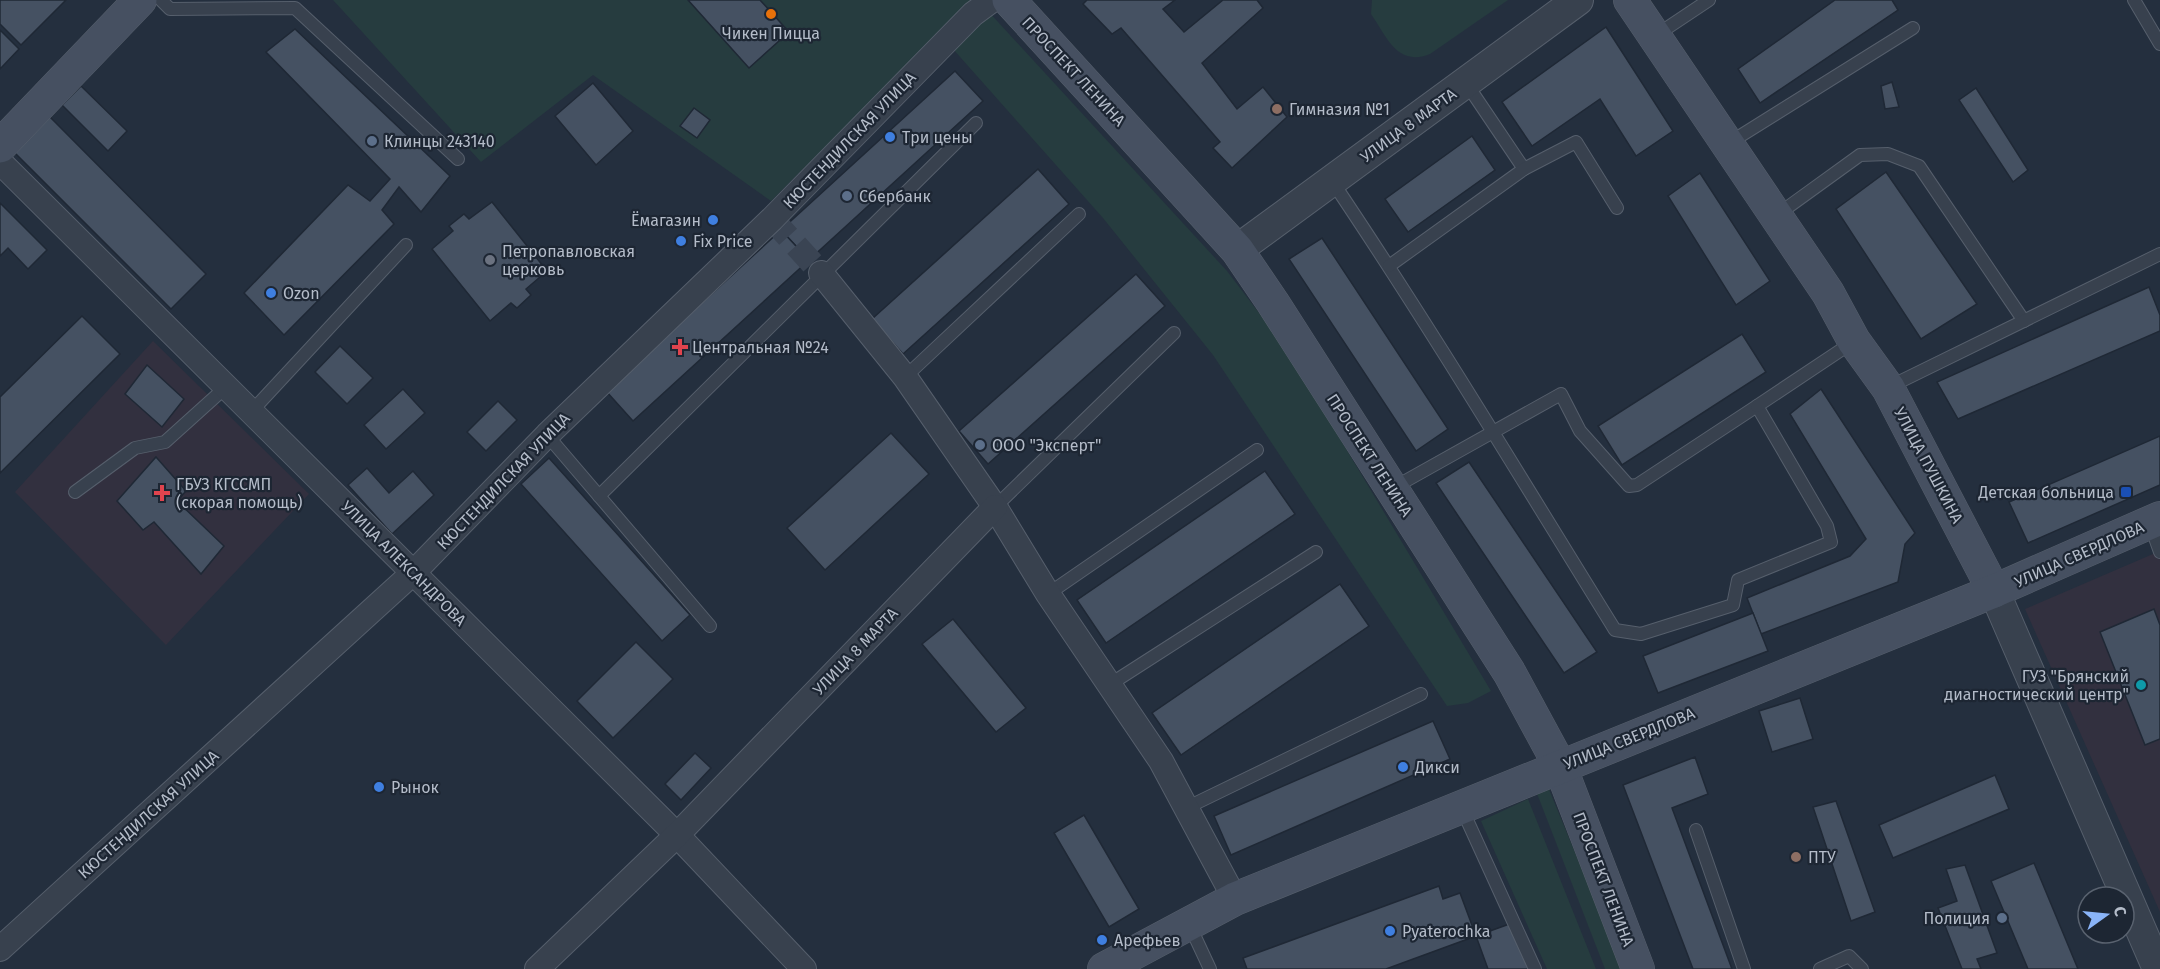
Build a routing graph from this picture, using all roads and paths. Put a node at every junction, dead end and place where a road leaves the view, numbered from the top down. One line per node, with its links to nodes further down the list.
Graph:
1 (122, 0): 15 (main road)
2 (140, 0): 17 (main road)
3 (161, 0): 18 (lane)
4 (992, 0): 39 (street, КЮСТЕНДИЛСКАЯ УЛИЦА)
5 (1009, 0): 26 (main road, ПРОСПЕКТ ЛЕНИНА)
6 (1578, 0): 13 (street, УЛИЦА 8 МАРТА)
7 (1630, 0): 11 (main road, УЛИЦА ПУШКИНА)
8 (1709, 0): 11 (lane)
9 (2134, 0): 12 (lane)
10 (1913, 28): 16 (lane)
11 (1655, 37): 16 (main road, УЛИЦА ПУШКИНА)
12 (2160, 44)
13 (1466, 83): 20 (lane); 21 (street, УЛИЦА 8 МАРТА)
14 (976, 123): 29 (lane)
15 (0, 125)
16 (1728, 144): 24 (main road, УЛИЦА ПУШКИНА)
17 (0, 146)
18 (458, 159)
19 (0, 162): 34 (street, УЛИЦА АЛЕКСАНДРОВА)
20 (1524, 169): 22 (lane); 28 (lane)
21 (1332, 181): 26 (street, УЛИЦА 8 МАРТА); 28 (lane)
22 (1617, 208)
23 (1079, 214): 33 (lane)
24 (1776, 216): 30 (lane); 32 (main road, УЛИЦА ПУШКИНА)
25 (406, 244): 37 (lane)
26 (1237, 250): 41 (main road, ПРОСПЕКТ ЛЕНИНА)
27 (2160, 254): 30 (lane)
28 (1389, 266): 38 (lane)
29 (821, 273): 33 (street); 43 (lane)
30 (2024, 321): 35 (lane)
31 (1174, 333): 44 (lane, УЛИЦА 8 МАРТА)
32 (1854, 341): 35 (main road, УЛИЦА ПУШКИНА); 36 (lane)
33 (905, 377): 44 (street)
34 (226, 387): 37 (street, УЛИЦА АЛЕКСАНДРОВА); 42 (lane)
35 (1888, 387): 48 (main road, УЛИЦА ПУШКИНА)
36 (1757, 406): 38 (lane); 38 (lane)
37 (251, 412): 47 (street, УЛИЦА АЛЕКСАНДРОВА)
38 (1492, 432): 41 (lane)
39 (547, 435): 43 (lane); 47 (street, КЮСТЕНДИЛСКАЯ УЛИЦА)
40 (1257, 450): 49 (lane)
41 (1392, 489): 53 (main road, ПРОСПЕКТ ЛЕНИНА)
42 (75, 492)
43 (599, 496): 50 (lane)
44 (995, 507): 49 (street); 57 (street, УЛИЦА 8 МАРТА)
45 (2156, 531): 48 (main road, УЛИЦА СВЕРДЛОВА)
46 (1316, 552): 51 (lane)
47 (414, 572): 57 (street, УЛИЦА АЛЕКСАНДРОВА); 60 (street, КЮСТЕНДИЛСКАЯ УЛИЦА)
48 (1994, 591): 53 (main road, УЛИЦА СВЕРДЛОВА); 70 (street, УЛИЦА ПУШКИНА)
49 (1048, 594): 51 (street)
50 (710, 626)
51 (1109, 684): 55 (street)
52 (1421, 694): 55 (lane)
53 (1560, 766): 54 (main road, УЛИЦА СВЕРДЛОВА); 66 (main road, ПРОСПЕКТ ЛЕНИНА)
54 (1461, 807): 58 (main road, УЛИЦА СВЕРДЛОВА); 65 (lane)
55 (1186, 808): 58 (street)
56 (1696, 830): 67 (lane)
57 (678, 835): 61 (street, УЛИЦА 8 МАРТА); 62 (street, УЛИЦА АЛЕКСАНДРОВА)
58 (1235, 899): 59 (main road, УЛИЦА СВЕРДЛОВА)
59 (1189, 924): 63 (main road, УЛИЦА СВЕРДЛОВА); 64 (lane)
60 (0, 949)
61 (537, 969)
62 (804, 969)
63 (1104, 969)
64 (1210, 969)
65 (1535, 969)
66 (1638, 969)
67 (1744, 969)
68 (1820, 969): 69 (lane)
69 (1862, 969)
70 (2158, 969)

